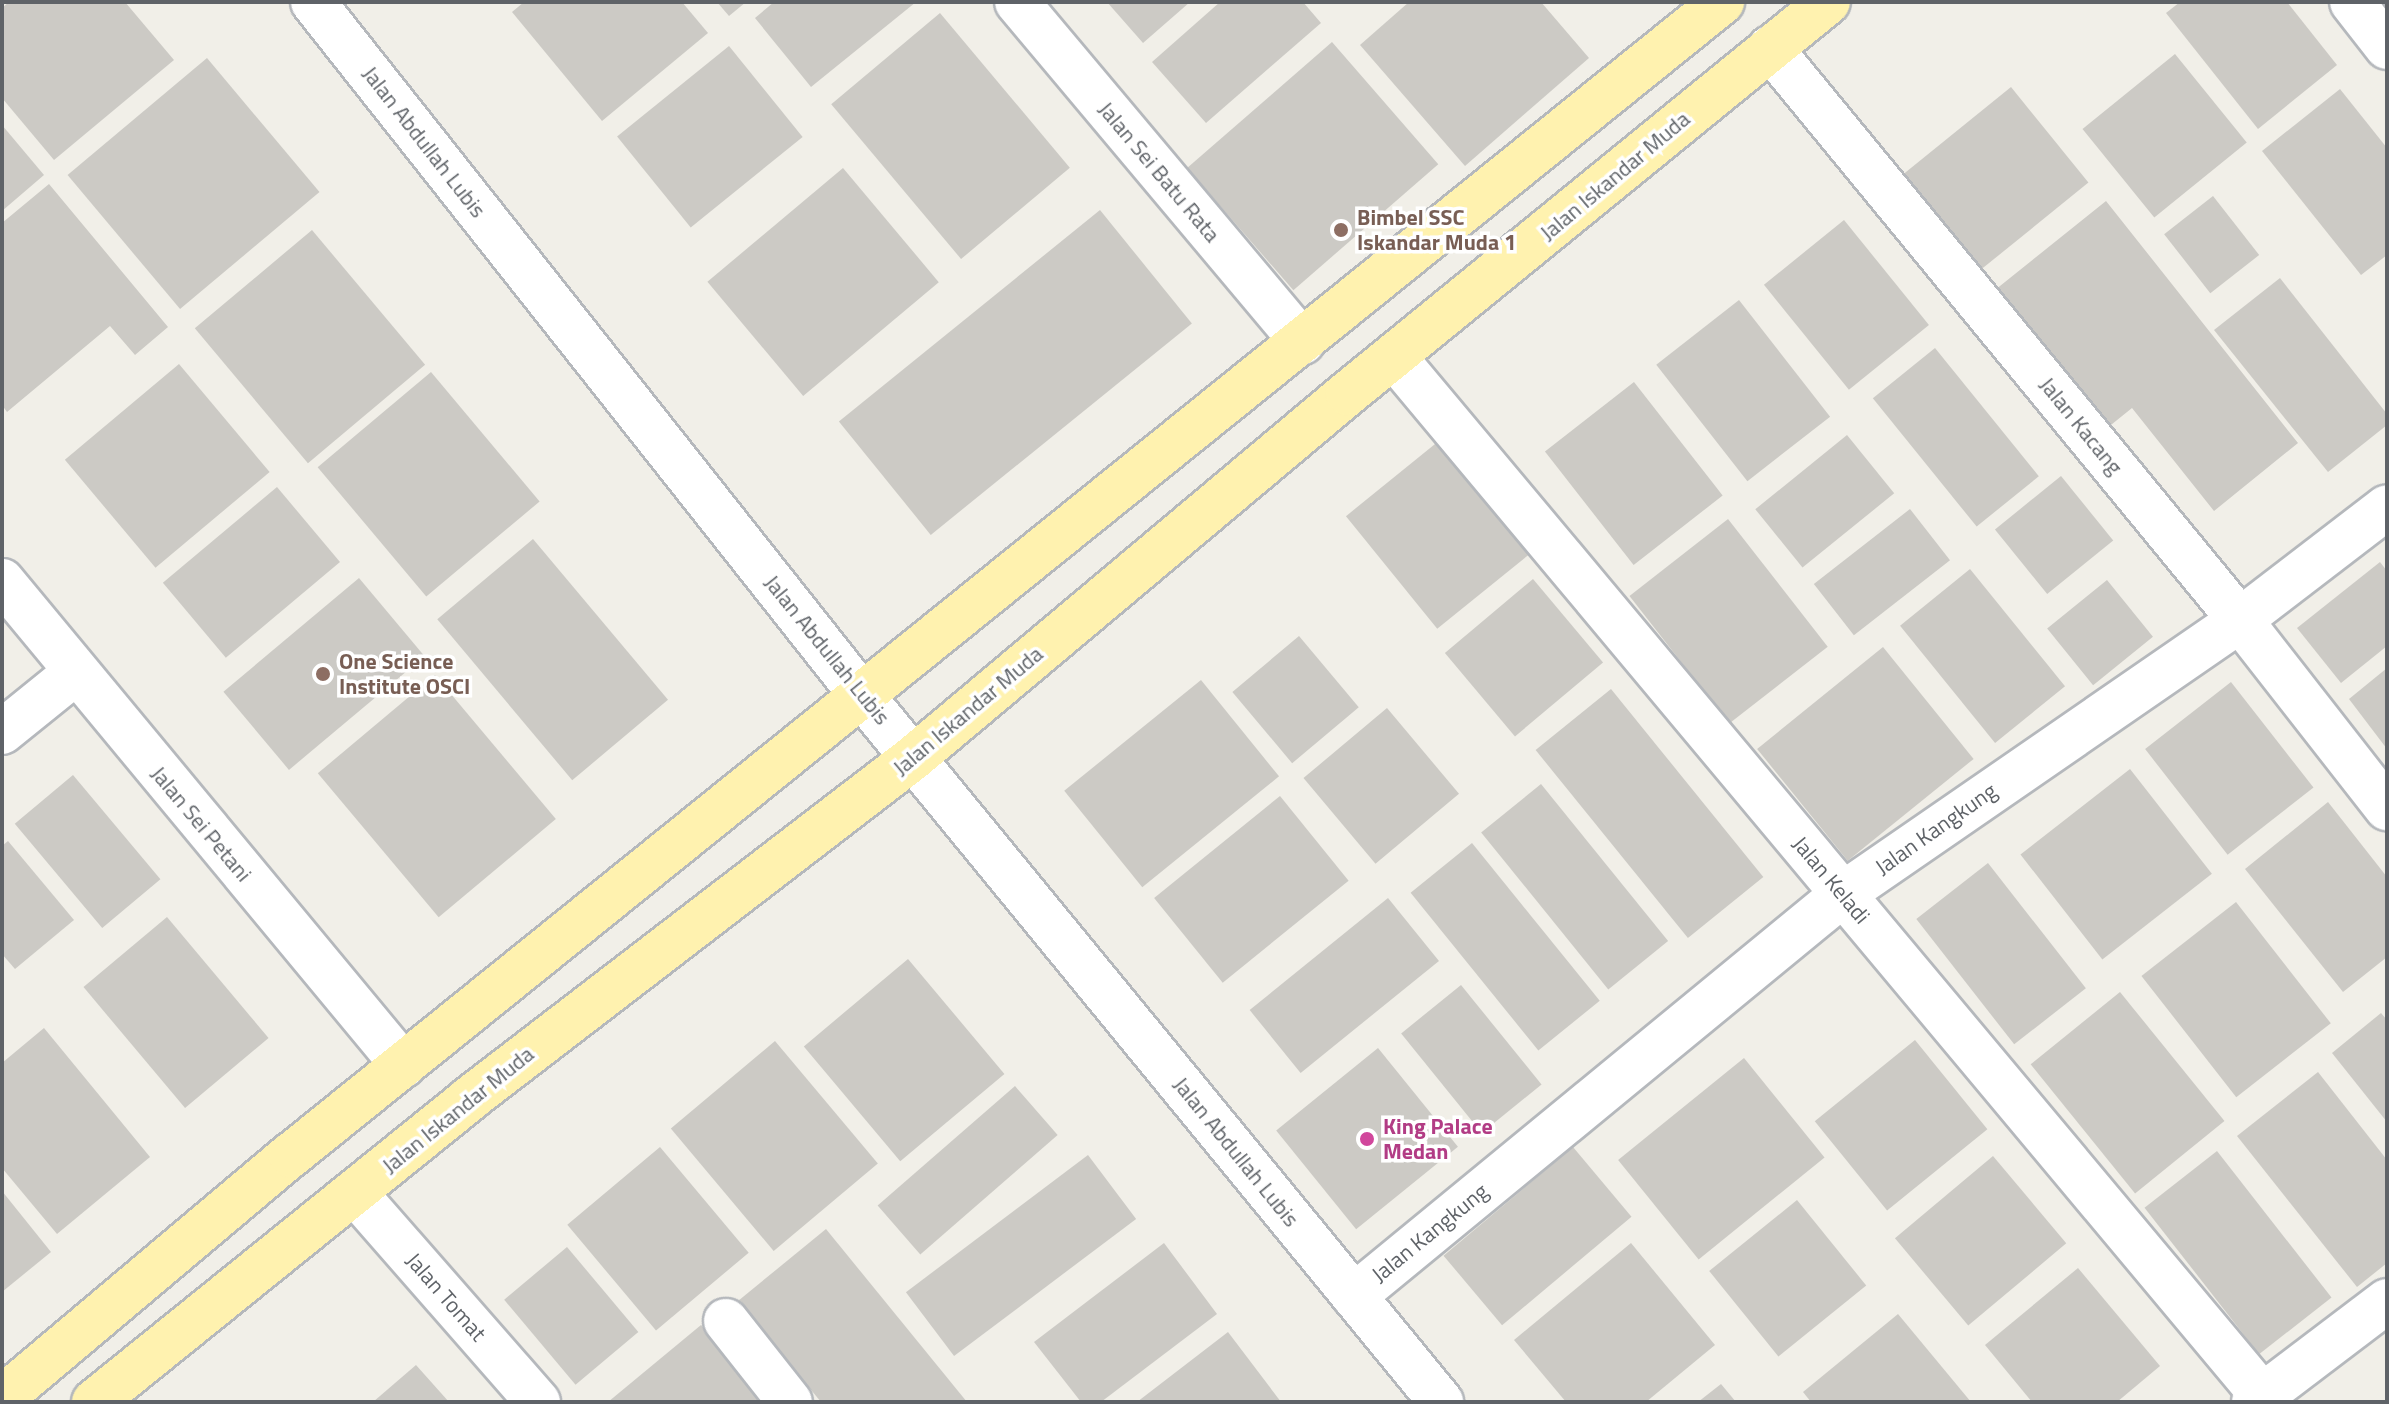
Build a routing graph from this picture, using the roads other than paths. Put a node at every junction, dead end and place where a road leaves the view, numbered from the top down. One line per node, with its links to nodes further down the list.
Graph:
1 (313, 2): 15 (street, Jalan Abdullah Lubis)
2 (1017, 2): 8 (street, Jalan Sei Batu Rata)
3 (1828, 2): 7 (main road, Jalan Iskandar Muda)
4 (2352, 2): 6 (street)
5 (1707, 6): 7 (main road); 8 (main road)
6 (2387, 47)
7 (1757, 59): 9 (main road, Jalan Iskandar Muda); 13 (street, Jalan Kacang)
8 (1302, 342): 10 (main road); 15 (main road)
9 (1395, 358): 10 (main road, Jalan Iskandar Muda); 19 (street, Jalan Keladi)
10 (1348, 393): 17 (main road, Jalan Iskandar Muda)
11 (2387, 507): 13 (street, Jalan Kangkung)
12 (2, 581): 14 (street, Jalan Sei Petani)
13 (2240, 620): 18 (street, Jalan Kacang); 19 (street, Jalan Kangkung)
14 (75, 673): 16 (street); 20 (street, Jalan Sei Petani)
15 (863, 697): 17 (street, Jalan Abdullah Lubis); 20 (main road)
16 (2, 732)
17 (913, 758): 21 (main road, Jalan Iskandar Muda); 22 (street, Jalan Abdullah Lubis)
18 (2387, 808)
19 (1843, 894): 22 (street, Jalan Kangkung); 26 (street, Jalan Keladi)
20 (403, 1065): 25 (main road)
21 (355, 1193): 27 (main road, Jalan Iskandar Muda); 28 (street, Jalan Tomat)
22 (1354, 1296): 30 (street, Jalan Abdullah Lubis)
23 (2387, 1301): 26 (street)
24 (726, 1321): 29 (street)
25 (2, 1398)
26 (2261, 1400)
27 (94, 1402)
28 (538, 1402)
29 (790, 1402)
30 (1441, 1402)

